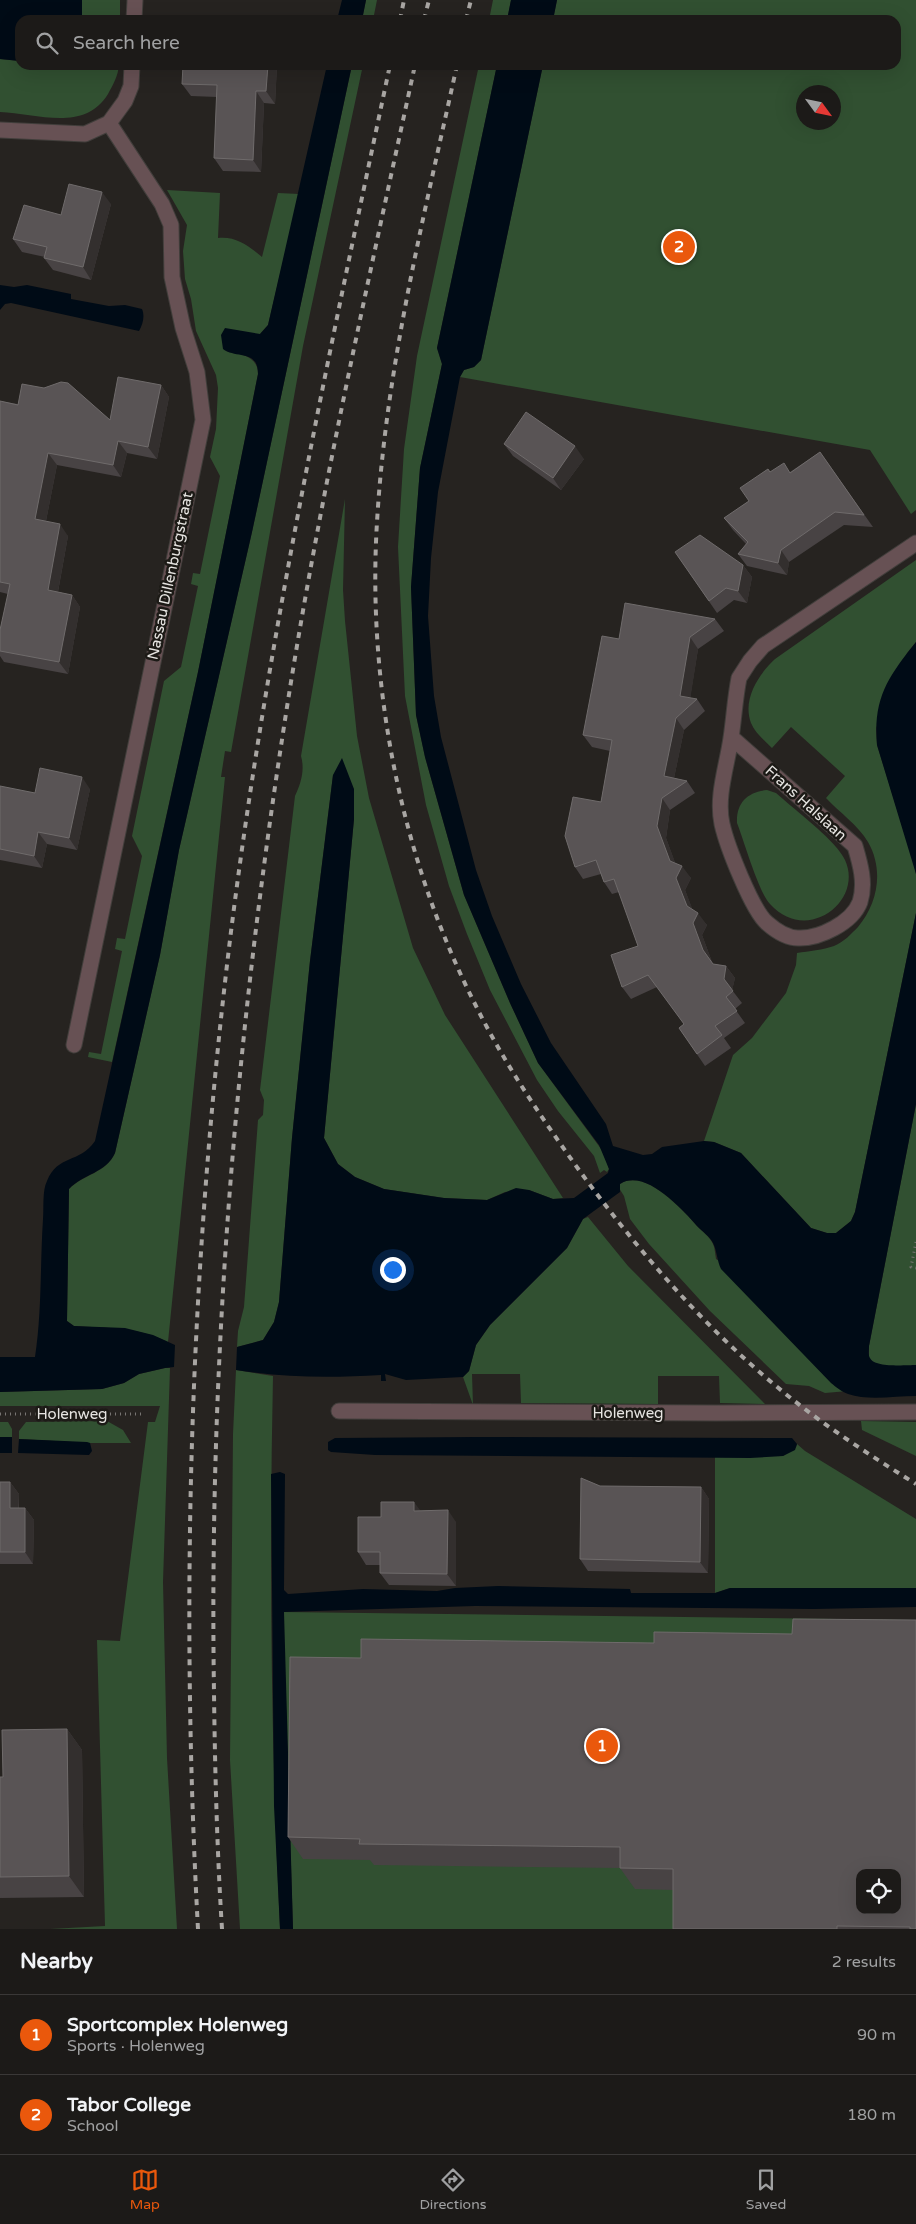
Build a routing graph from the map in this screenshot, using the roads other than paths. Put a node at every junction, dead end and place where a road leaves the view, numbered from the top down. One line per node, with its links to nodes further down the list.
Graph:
1 (135, 0): 2 (street)
2 (134, 15)
3 (132, 70): 4 (street)
4 (109, 123): 5 (street); 8 (street, Nassau Dillenburgstraat)
5 (0, 130)
6 (916, 543): 7 (street, Frans Halslaan)
7 (731, 736): 7 (street, Frans Halslaan)
8 (74, 1045)
9 (339, 1411): 10 (street, Holenweg)
10 (916, 1412)

